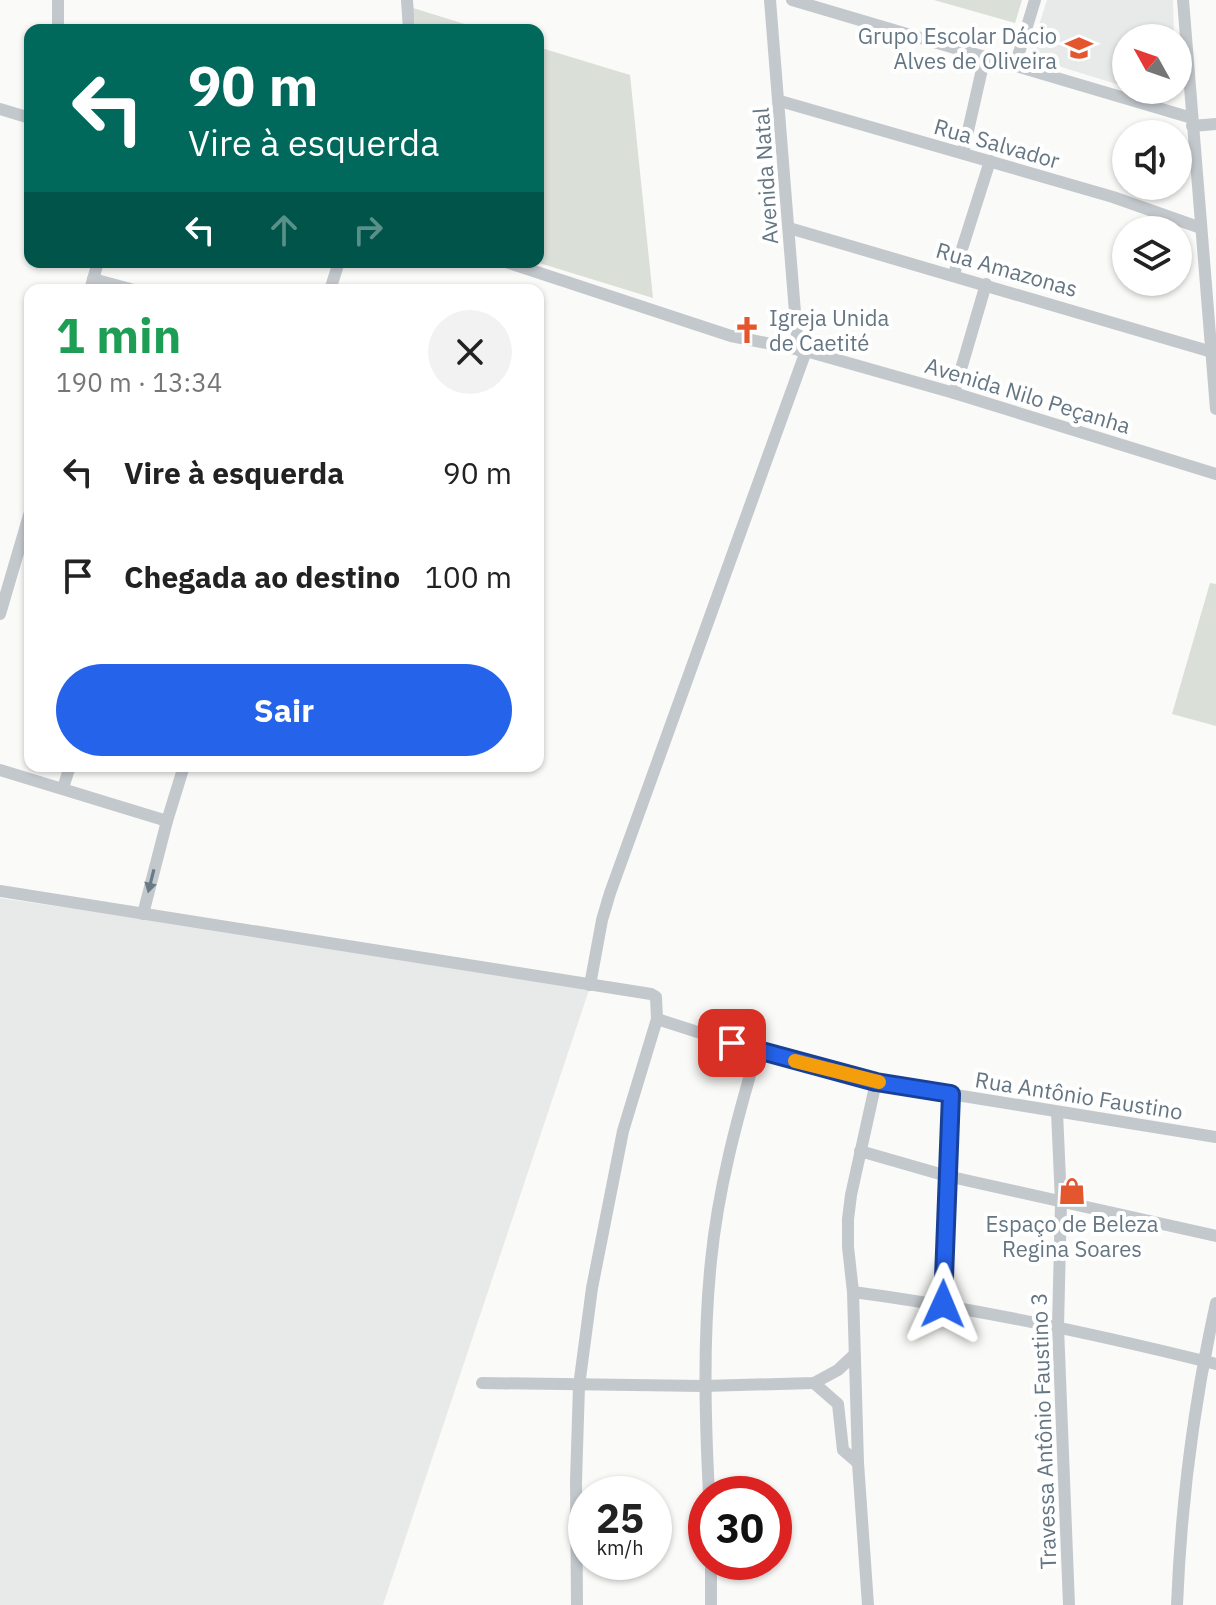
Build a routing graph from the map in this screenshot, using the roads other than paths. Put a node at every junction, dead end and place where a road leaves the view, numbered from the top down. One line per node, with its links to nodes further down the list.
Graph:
1 (58, 0): 8 (street)
2 (407, 0): 9 (street)
3 (770, 0): 12 (street, Avenida Natal)
4 (792, 0): 7 (street)
5 (1035, 0): 11 (street)
6 (1183, 0): 16 (street)
7 (840, 6): 10 (street)
8 (58, 24)
9 (409, 24)
10 (985, 56): 11 (street); 19 (street)
11 (1015, 66): 15 (street)
12 (780, 101): 19 (street, Rua Salvador); 21 (street, Avenida Natal)
13 (0, 109): 14 (street)
14 (24, 116)
15 (1186, 120)
16 (1192, 120)
17 (1192, 122): 18 (street); 22 (street)
18 (1216, 124)
19 (963, 153): 20 (street, Rua Salvador)
20 (990, 161): 22 (street, Rua Salvador); 24 (street)
21 (789, 228): 24 (street, Rua Amazonas); 26 (street, Avenida Natal)
22 (1201, 228): 27 (street)
23 (524, 268): 26 (street, Avenida Nilo Peçanha)
24 (954, 274): 25 (street, Rua Amazonas)
25 (986, 284): 27 (street, Rua Amazonas); 28 (street)
26 (802, 351): 28 (street, Avenida Nilo Peçanha); 40 (street)
27 (1212, 352): 29 (street)
28 (954, 393): 30 (street, Avenida Nilo Peçanha)
29 (1216, 409)
30 (1216, 474)
31 (24, 532): 32 (street)
32 (0, 614)
33 (0, 770): 36 (street)
34 (68, 772): 36 (street)
35 (182, 772): 37 (street)
36 (63, 788): 37 (street)
37 (167, 821): 39 (street, one-way to 39)
38 (0, 891): 39 (street)
39 (143, 914): 40 (street)
40 (590, 985): 41 (street)
41 (657, 1019): 42 (street, Rua Antônio Faustino); 59 (street)
42 (757, 1051): 43 (street, Rua Antônio Faustino); 60 (street)
43 (876, 1082): 44 (street, Rua Antônio Faustino); 47 (street)
44 (951, 1094): 45 (street, Rua Antônio Faustino); 48 (street)
45 (1057, 1112): 46 (street, Rua Antônio Faustino); 49 (street, Travessa Antônio Faustino 3)
46 (1216, 1137)
47 (860, 1151): 48 (street); 51 (street)
48 (947, 1176): 49 (street); 53 (street)
49 (1061, 1202): 50 (street); 54 (street, Travessa Antônio Faustino 3)
50 (1216, 1236)
51 (853, 1292): 53 (street); 55 (street)
52 (1216, 1303): 56 (street)
53 (943, 1304): 54 (street)
54 (1058, 1327): 56 (street); 67 (street, Travessa Antônio Faustino 3)
55 (854, 1355): 58 (street); 61 (street)
56 (1210, 1362): 68 (street)
57 (482, 1383): 59 (street)
58 (814, 1383): 60 (street); 61 (street)
59 (579, 1386): 60 (street); 64 (street)
60 (704, 1386): 62 (street)
61 (858, 1463): 66 (street)
62 (708, 1476)
63 (711, 1580): 65 (street)
64 (577, 1605)
65 (711, 1605)
66 (868, 1605)
67 (1069, 1605)
68 (1177, 1605)

